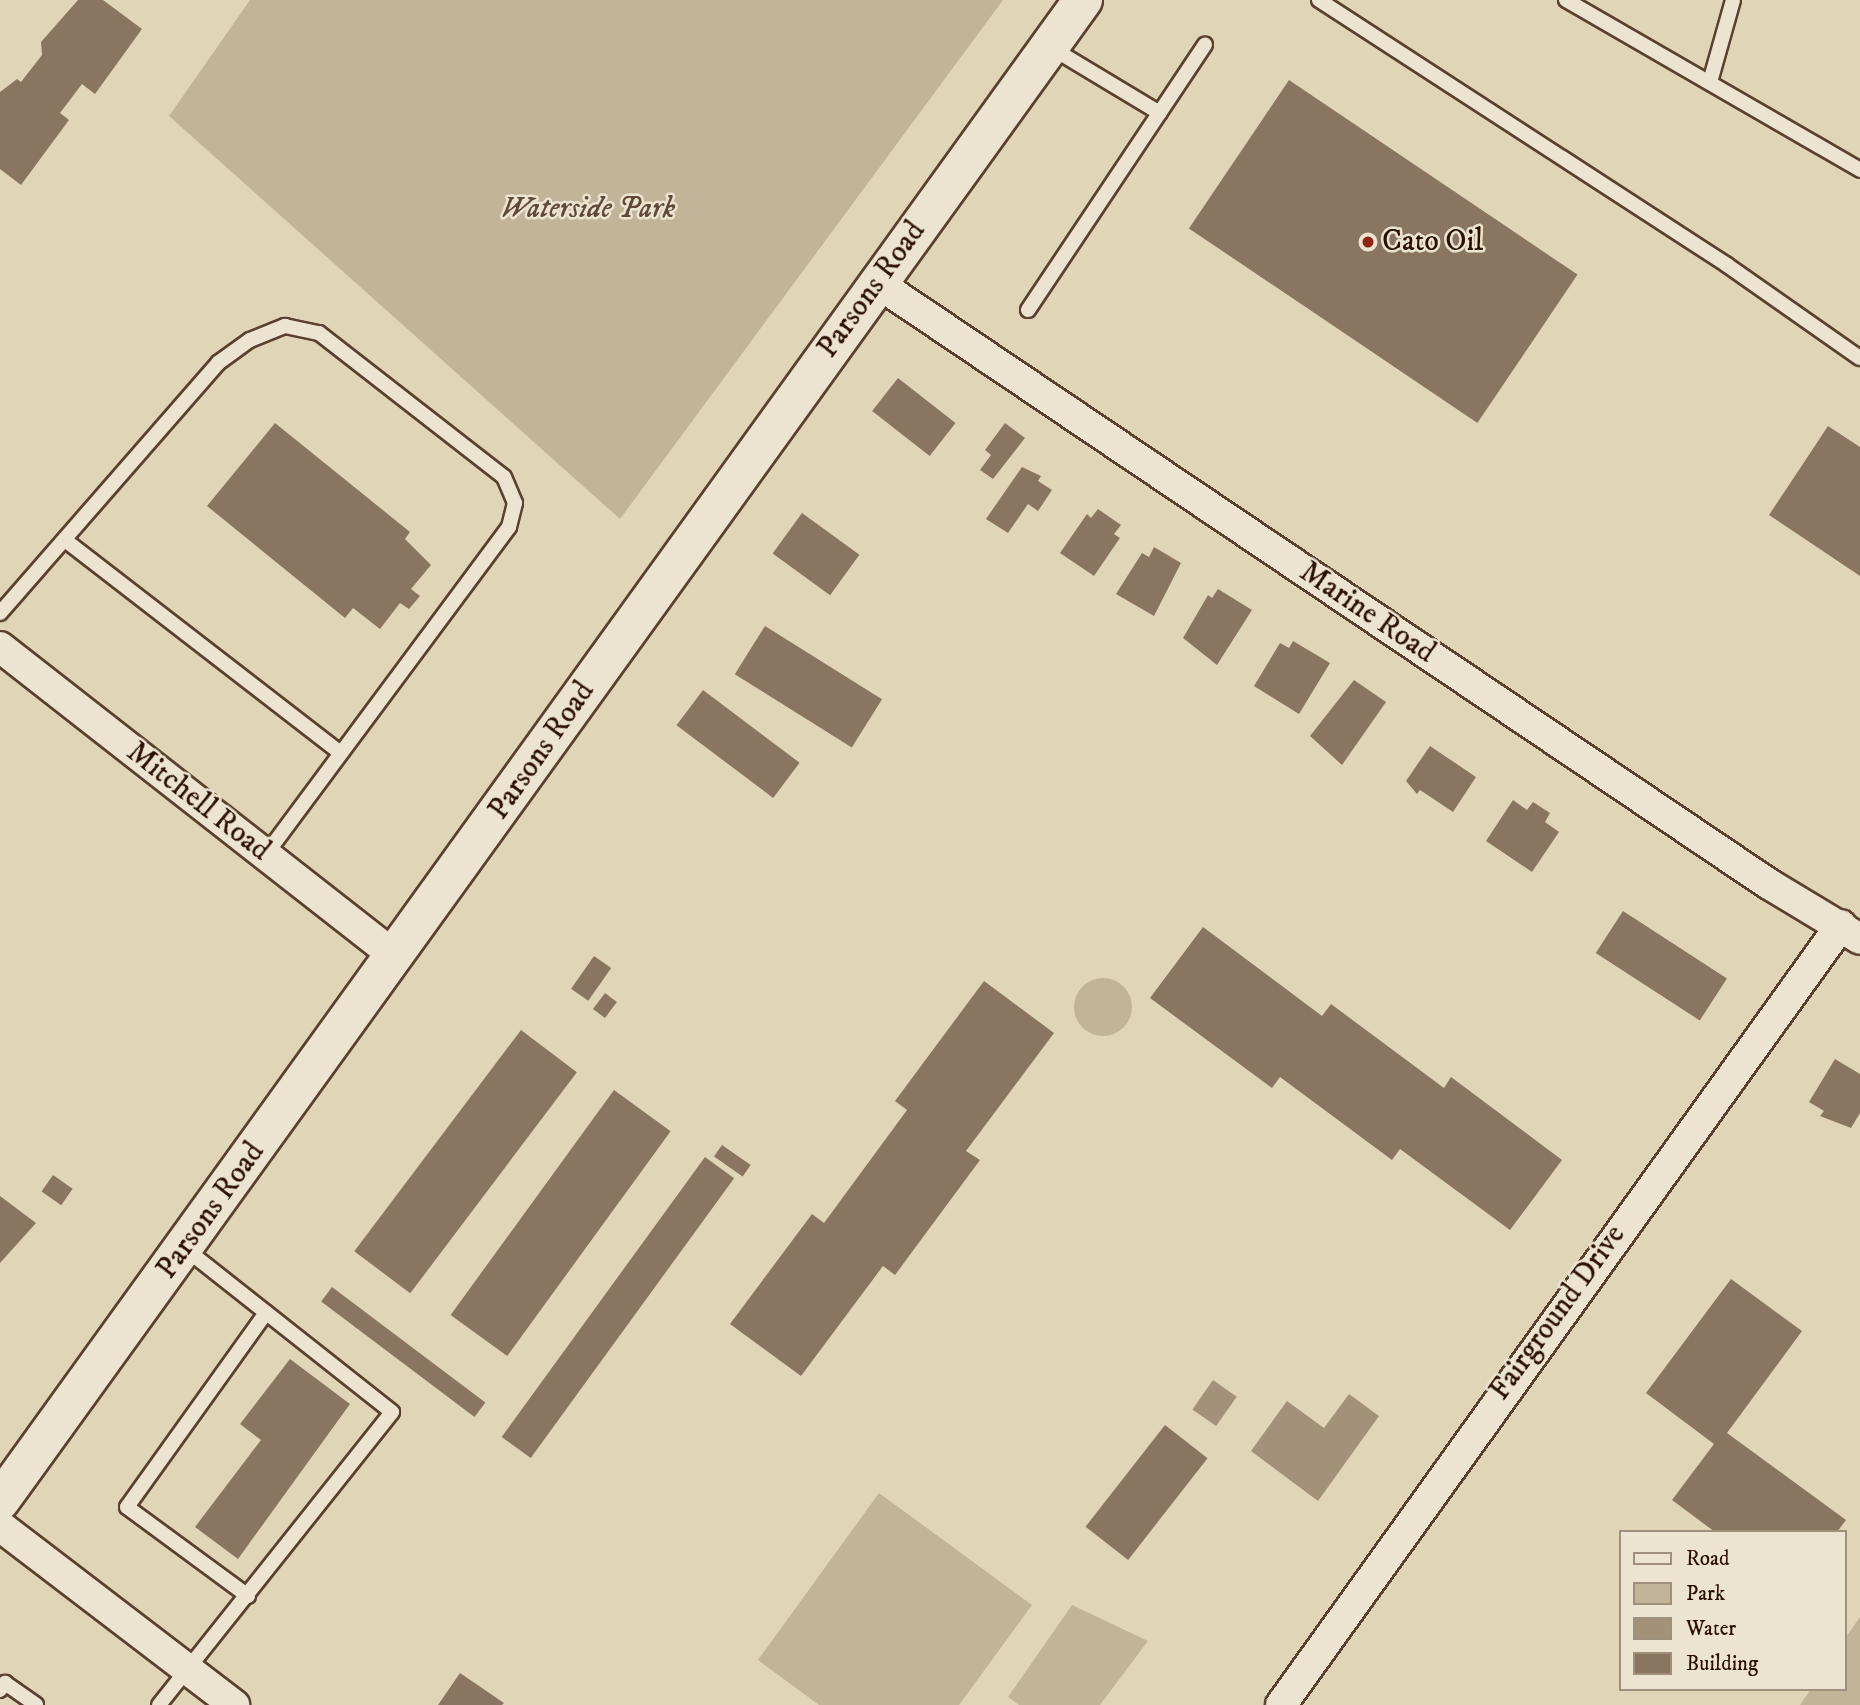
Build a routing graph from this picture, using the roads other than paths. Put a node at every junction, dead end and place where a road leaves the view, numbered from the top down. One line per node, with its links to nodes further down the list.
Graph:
1 (1083, 0): 6 (street, Parsons Road)
2 (1319, 0): 12 (lane)
3 (1566, 0): 7 (lane)
4 (1733, 0): 7 (lane)
5 (1205, 45): 8 (lane)
6 (1050, 47): 8 (lane); 10 (street, Parsons Road)
7 (1710, 82): 9 (lane)
8 (1160, 113): 11 (lane)
9 (1860, 170)
10 (876, 282): 18 (street, Marine Road); 19 (street, Parsons Road)
11 (1028, 310)
12 (1860, 358)
13 (65, 540): 14 (lane); 16 (lane); 16 (lane)
14 (0, 613)
15 (0, 647): 17 (street, Mitchell Road)
16 (338, 751): 17 (lane)
17 (266, 854): 19 (street, Mitchell Road)
18 (1851, 932): 30 (street, Fairground Drive)
19 (396, 956): 20 (street, Parsons Road)
20 (184, 1248): 21 (lane); 22 (street, Parsons Road)
21 (266, 1313): 24 (lane); 24 (lane)
22 (0, 1501)
23 (0, 1526): 25 (street)
24 (248, 1597): 25 (lane)
25 (187, 1669): 28 (lane); 29 (street)
26 (0, 1689): 27 (lane)
27 (36, 1705)
28 (159, 1705)
29 (234, 1705)
30 (1281, 1705)

